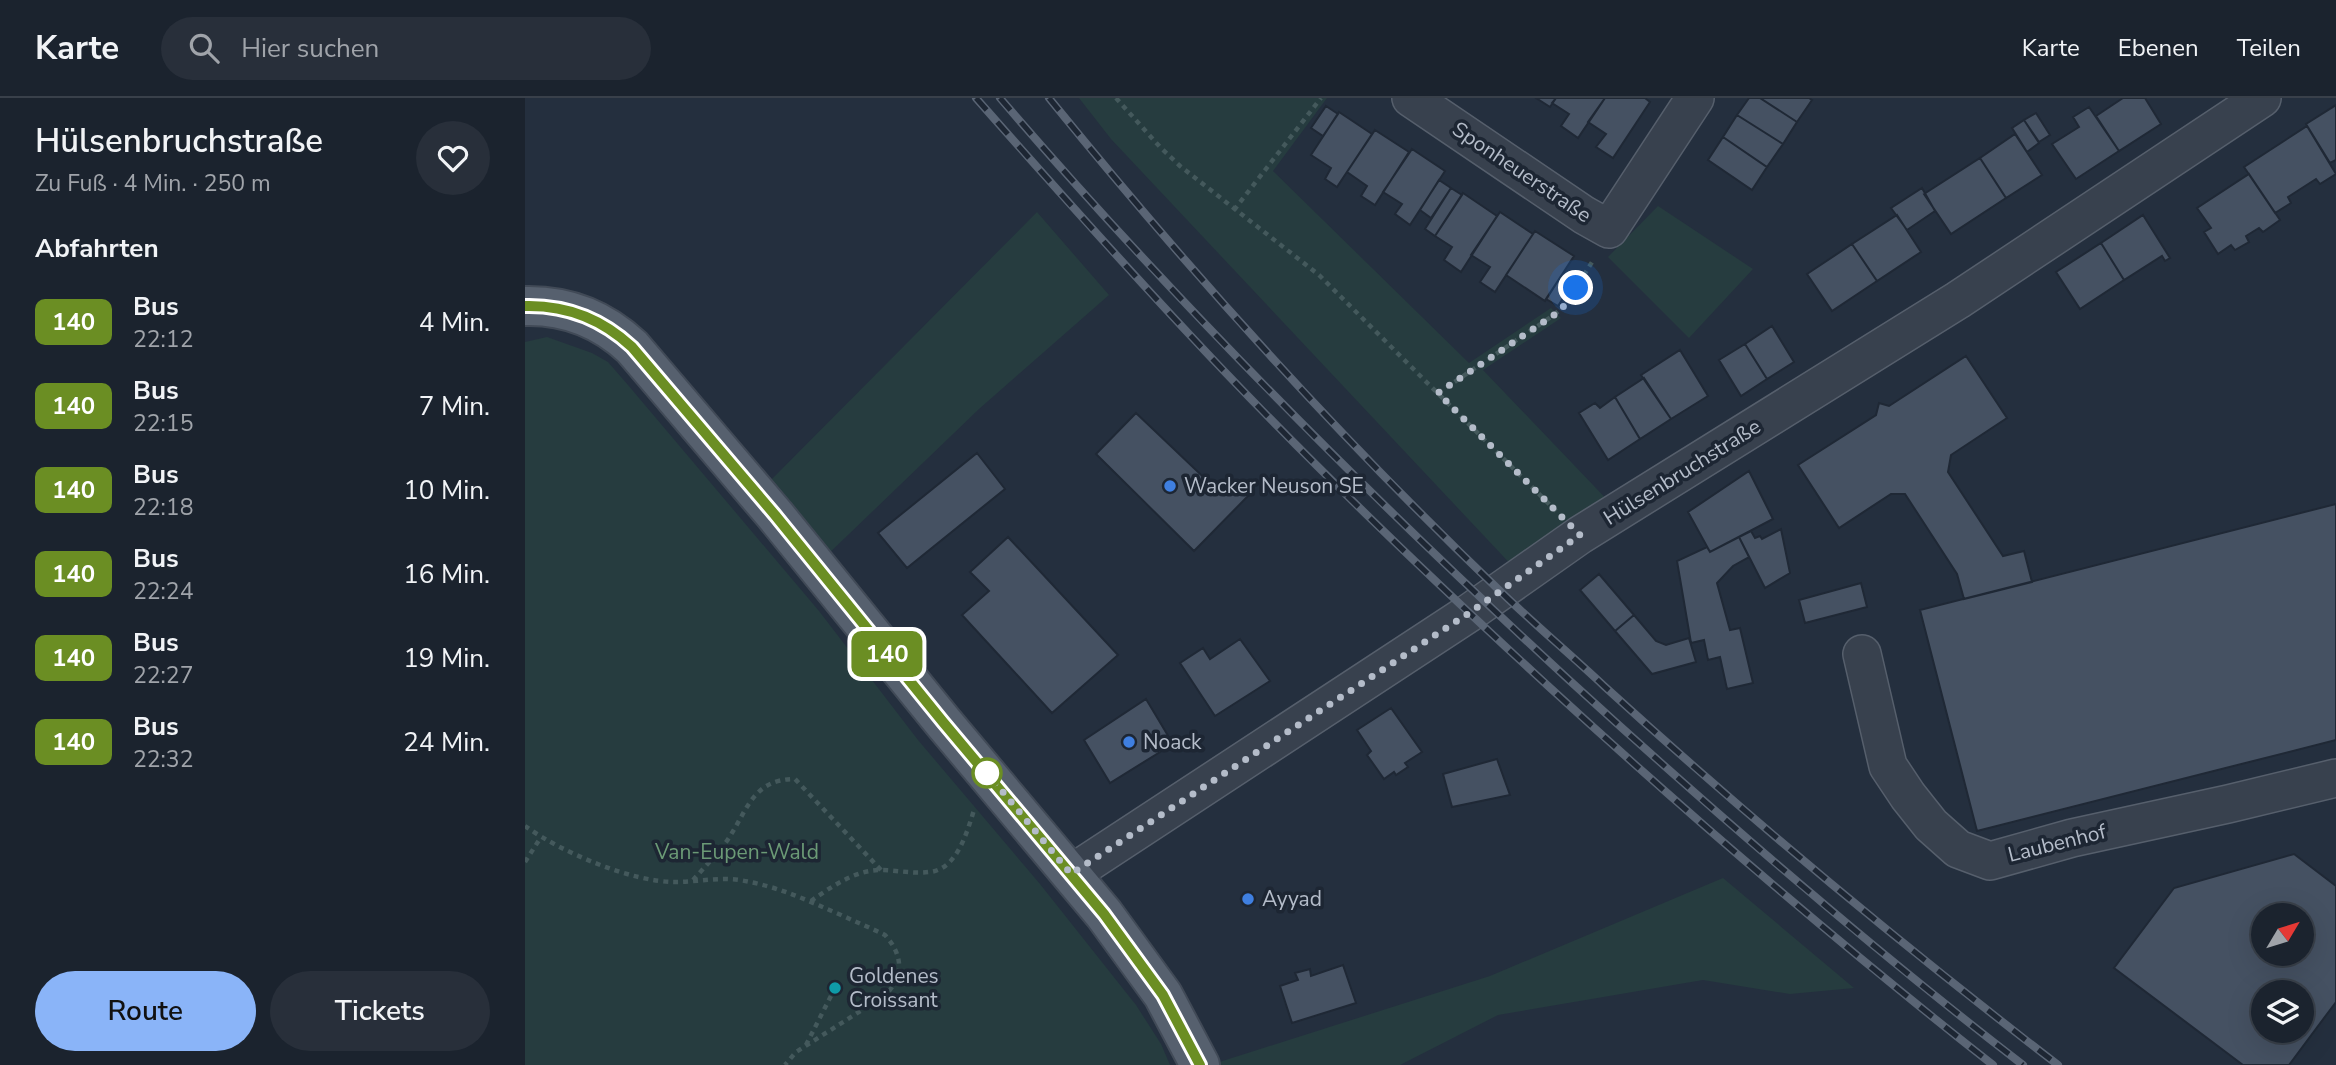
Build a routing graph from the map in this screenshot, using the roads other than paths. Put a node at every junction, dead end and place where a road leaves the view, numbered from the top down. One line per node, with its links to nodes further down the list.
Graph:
1 (1411, 98): 2 (street, Sponheuerstraße)
2 (1695, 98)
3 (2262, 98): 7 (street, Hülsenbruchstraße)
4 (525, 306): 7 (main road)
5 (1862, 654): 6 (street, Laubenhof)
6 (2336, 778)
7 (1071, 874): 8 (main road)
8 (1200, 1065)

